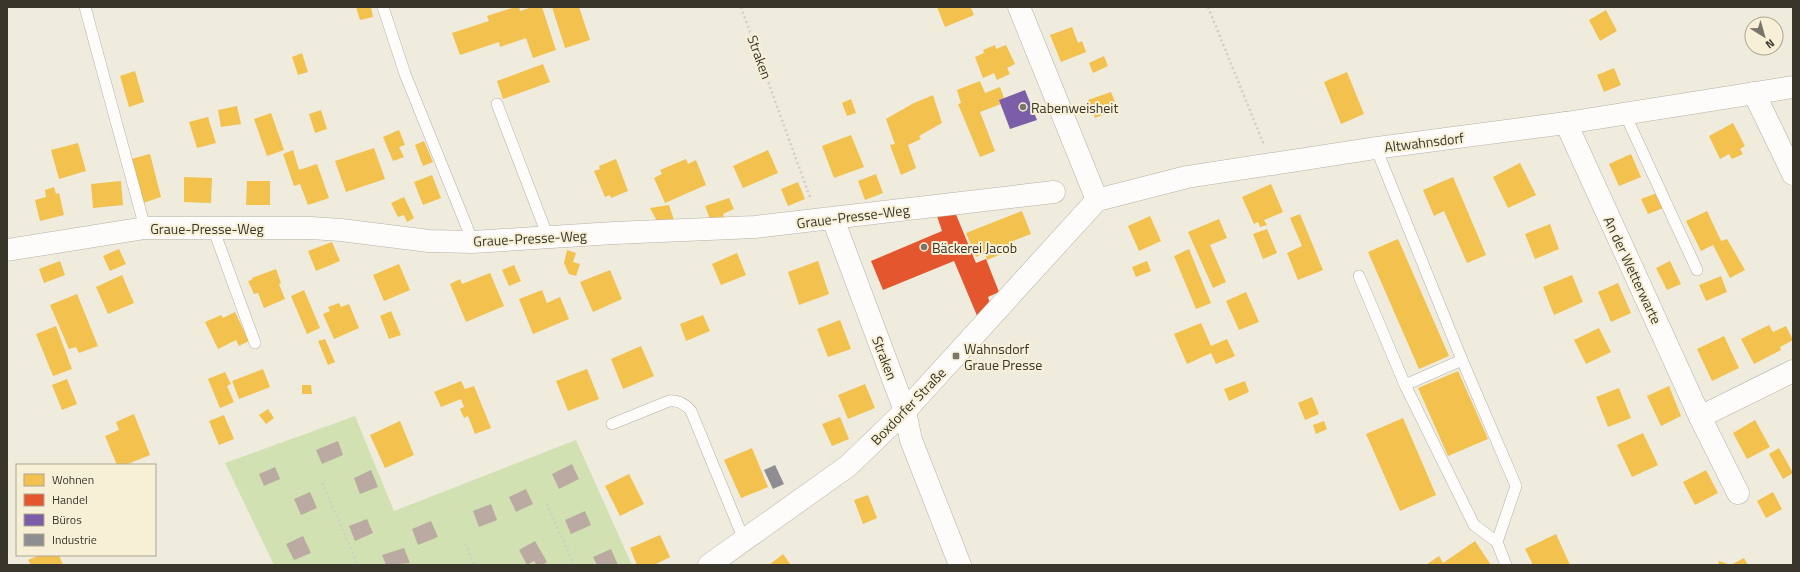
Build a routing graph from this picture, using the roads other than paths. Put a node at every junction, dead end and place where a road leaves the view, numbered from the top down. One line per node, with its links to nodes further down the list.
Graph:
1 (85, 7): 14 (lane)
2 (382, 7): 17 (lane)
3 (1019, 7): 12 (street)
4 (1793, 87): 5 (street, Altwahnsdorf)
5 (1754, 93): 7 (street, Altwahnsdorf); 10 (street)
6 (497, 104): 16 (lane)
7 (1625, 114): 8 (street, Altwahnsdorf); 19 (lane)
8 (1566, 123): 9 (street, Altwahnsdorf); 26 (street, An der Wetterwarte)
9 (1376, 148): 12 (street, Altwahnsdorf); 22 (lane)
10 (1793, 174)
11 (1054, 192): 13 (street, Graue-Presse-Weg)
12 (1097, 200): 25 (street, Boxdorfer Straße)
13 (826, 219): 16 (street, Graue-Presse-Weg); 25 (street, Straken)
14 (145, 228): 15 (street, Graue-Presse-Weg); 18 (street, Graue-Presse-Weg)
15 (213, 228): 17 (street, Graue-Presse-Weg); 21 (lane)
16 (548, 237): 17 (street, Graue-Presse-Weg)
17 (473, 242)
18 (7, 250)
19 (1697, 270)
20 (1359, 276): 24 (lane)
21 (255, 343)
22 (1462, 360): 24 (lane); 30 (lane)
23 (1793, 371): 26 (street)
24 (1405, 384): 30 (lane)
25 (905, 411): 29 (street, Boxdorfer Straße); 32 (street, Straken)
26 (1700, 417): 28 (street, An der Wetterwarte)
27 (612, 424): 29 (lane)
28 (1738, 493)
29 (744, 540): 31 (street, Boxdorfer Straße)
30 (1497, 542): 33 (lane)
31 (709, 565)
32 (960, 565)
33 (1506, 565)

